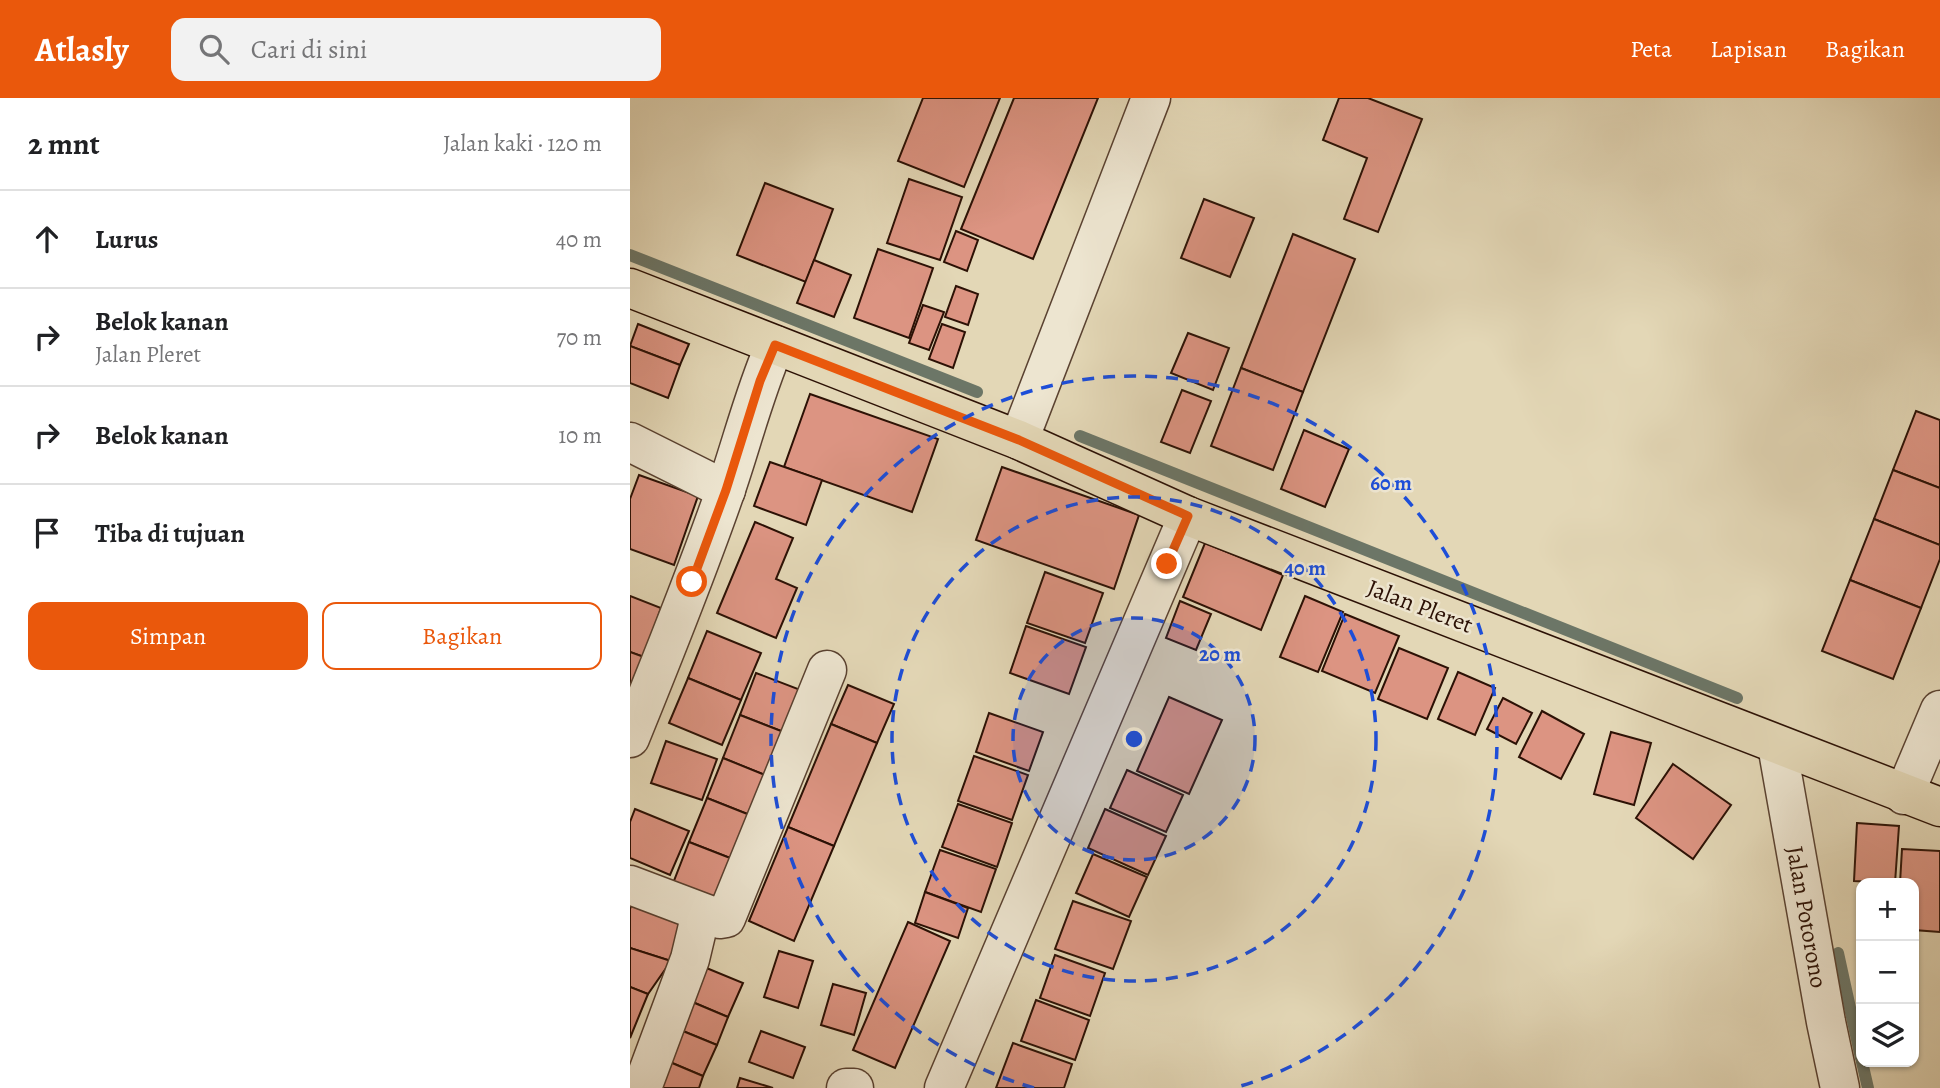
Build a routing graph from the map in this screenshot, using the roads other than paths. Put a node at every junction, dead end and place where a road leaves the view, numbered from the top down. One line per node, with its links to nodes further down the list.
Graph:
1 (1151, 98): 4 (street)
2 (630, 288): 3 (main road, Jalan Pleret)
3 (775, 345): 4 (main road, Jalan Pleret); 6 (street)
4 (1019, 440): 7 (main road, Jalan Pleret)
5 (630, 442): 6 (street)
6 (726, 490): 10 (street)
7 (1188, 516): 11 (main road, Jalan Pleret); 19 (street)
8 (827, 670): 15 (street)
9 (1940, 710): 12 (street)
10 (630, 738)
11 (1777, 744): 12 (main road, Jalan Pleret); 20 (street, Jalan Potorono)
12 (1904, 795): 13 (main road, Jalan Pleret)
13 (1940, 807)
14 (630, 885): 15 (street)
15 (701, 913): 16 (street)
16 (642, 1088)
17 (846, 1088): 18 (street)
18 (854, 1088)
19 (944, 1088)
20 (1840, 1088)

